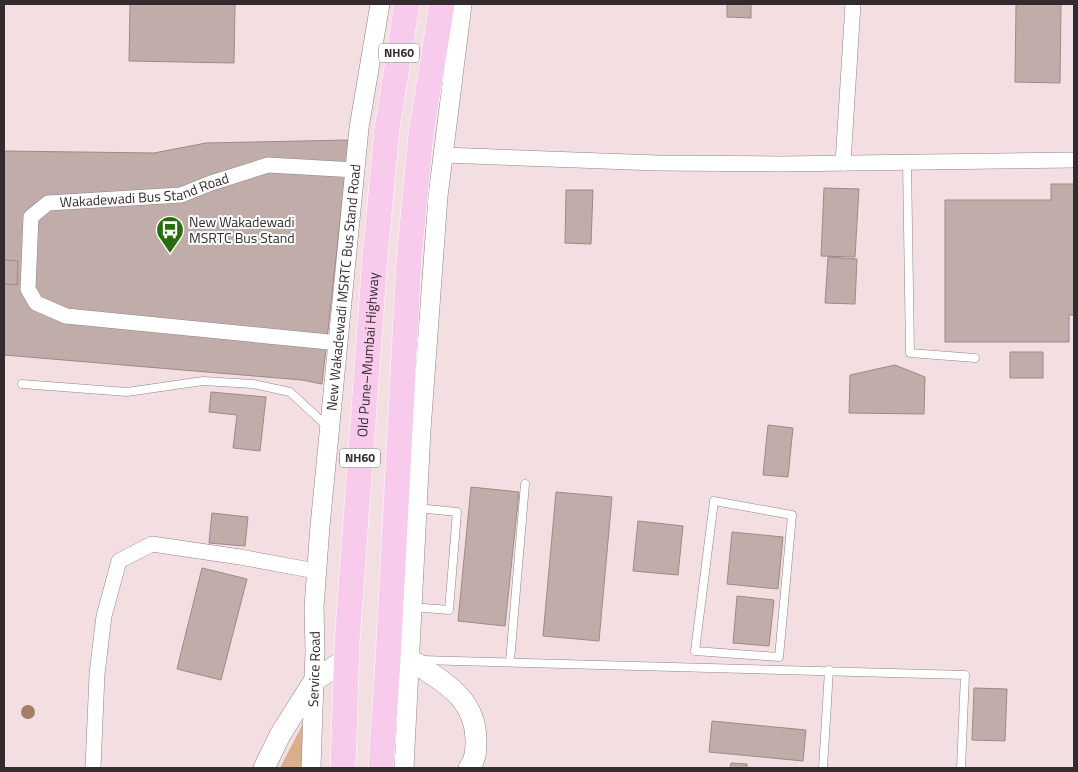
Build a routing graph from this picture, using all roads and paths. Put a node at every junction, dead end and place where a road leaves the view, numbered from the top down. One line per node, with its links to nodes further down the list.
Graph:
1 (380, 4): 10 (street, New Wakadewadi MSRTC Bus Stand Road)
2 (407, 4): 20 (highway, Old Pune–Mumbai Highway / NH60)
3 (442, 4): 21 (highway, NH60)
4 (462, 4): 6 (street)
5 (853, 4): 9 (street)
6 (442, 155): 9 (street); 16 (street)
7 (1074, 160): 8 (street)
8 (907, 162): 9 (street); 12 (lane)
9 (843, 163)
10 (356, 170): 11 (street, New Wakadewadi MSRTC Bus Stand Road); 11 (street, Wakadewadi Bus Stand Road)
11 (338, 343): 14 (street, New Wakadewadi MSRTC Bus Stand Road)
12 (975, 358)
13 (22, 384): 14 (lane)
14 (330, 429): 17 (street, New Wakadewadi MSRTC Bus Stand Road)
15 (525, 484): 22 (lane)
16 (416, 508): 18 (street); 18 (lane)
17 (316, 571): 25 (street, Service Road); 26 (street)
18 (412, 607): 21 (street)
19 (778, 657): 19 (lane); 23 (lane)
20 (346, 659): 25 (main road); 29 (highway, Old Pune–Mumbai Highway / NH60)
21 (399, 659): 22 (lane); 30 (highway, NH60); 31 (street); 32 (main road)
22 (510, 661): 23 (lane)
23 (777, 669): 24 (lane)
24 (829, 670): 33 (lane); 34 (lane)
25 (314, 681): 27 (main road); 28 (street, Service Road)
26 (93, 768)
27 (264, 768)
28 (311, 768)
29 (343, 768)
30 (380, 768)
31 (404, 768)
32 (469, 768)
33 (823, 768)
34 (960, 768)

